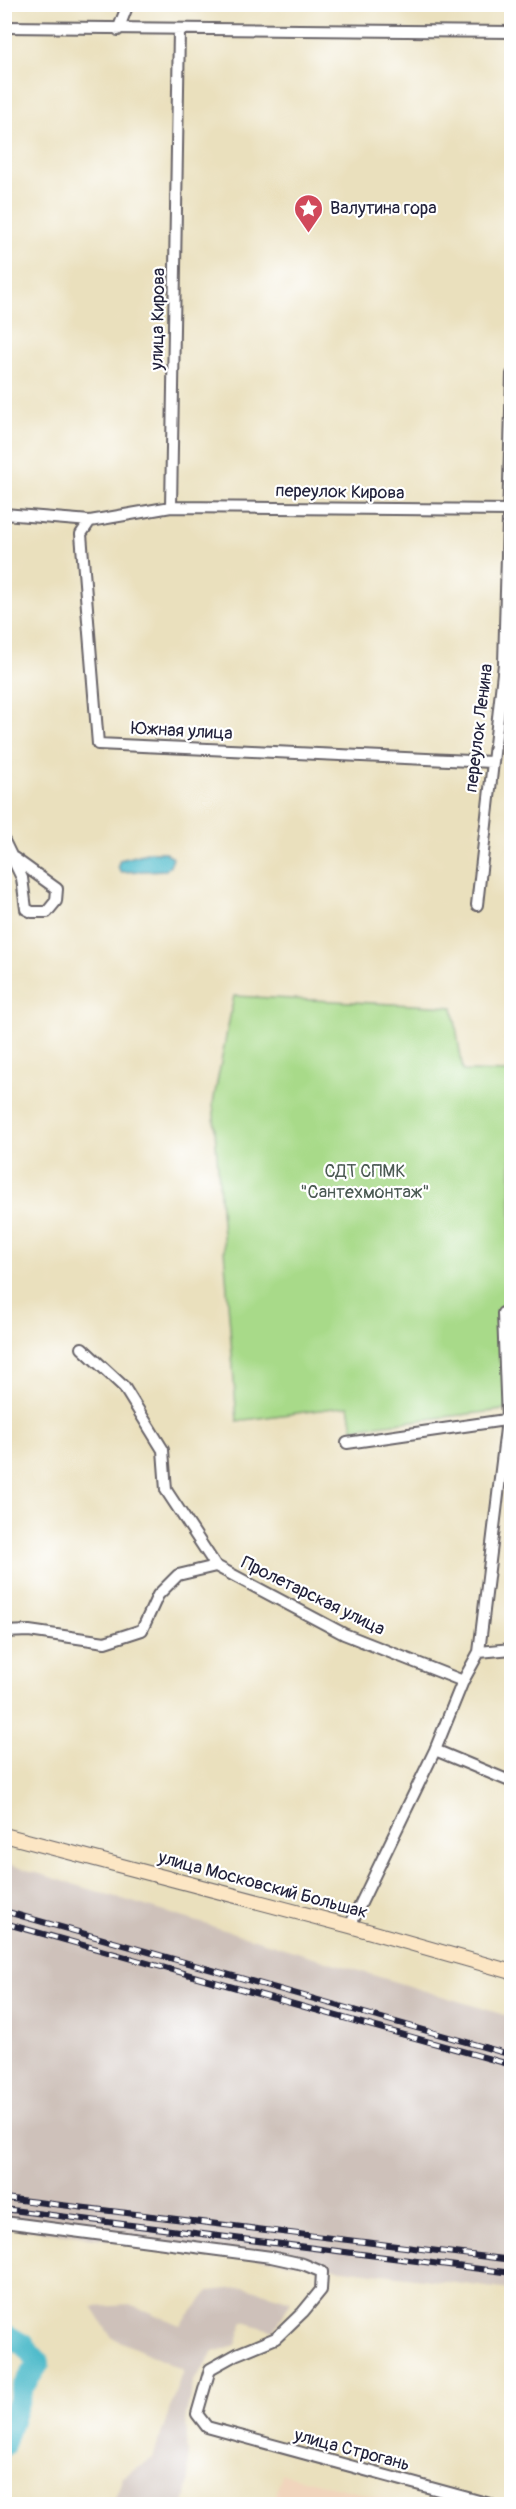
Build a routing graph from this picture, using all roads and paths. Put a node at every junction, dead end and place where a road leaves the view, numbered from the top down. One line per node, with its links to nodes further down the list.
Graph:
1 (128, 4): 3 (street)
2 (4, 27): 3 (street)
3 (118, 30): 4 (street)
4 (179, 30): 5 (street); 7 (street, улица Кирова)
5 (512, 32)
6 (512, 374): 8 (street, переулок Ленина)
7 (171, 507): 8 (street, переулок Кирова); 11 (street)
8 (510, 510): 13 (street, переулок Ленина)
9 (4, 514): 10 (street)
10 (70, 519): 11 (street); 12 (street)
11 (90, 521): 12 (street)
12 (81, 534): 13 (street, Южная улица)
13 (492, 762): 16 (street, переулок Ленина)
14 (4, 841): 15 (street)
15 (14, 858): 15 (street)
16 (477, 905)
17 (503, 1313): 19 (street)
18 (82, 1348): 21 (street, Пролетарская улица)
19 (509, 1420): 20 (street); 24 (street)
20 (347, 1443)
21 (216, 1566): 22 (street, Пролетарская улица); 25 (street, Пролетарская улица)
22 (4, 1632)
23 (512, 1649): 24 (street)
24 (479, 1652): 25 (street)
25 (463, 1681): 26 (street)
26 (435, 1750): 27 (street); 29 (street)
27 (512, 1782)
28 (4, 1835): 29 (street, улица Московский Большак)
29 (350, 1926): 30 (street, улица Московский Большак)
30 (512, 1972)
31 (4, 2222): 32 (street, улица Строгань)
32 (490, 2505)

